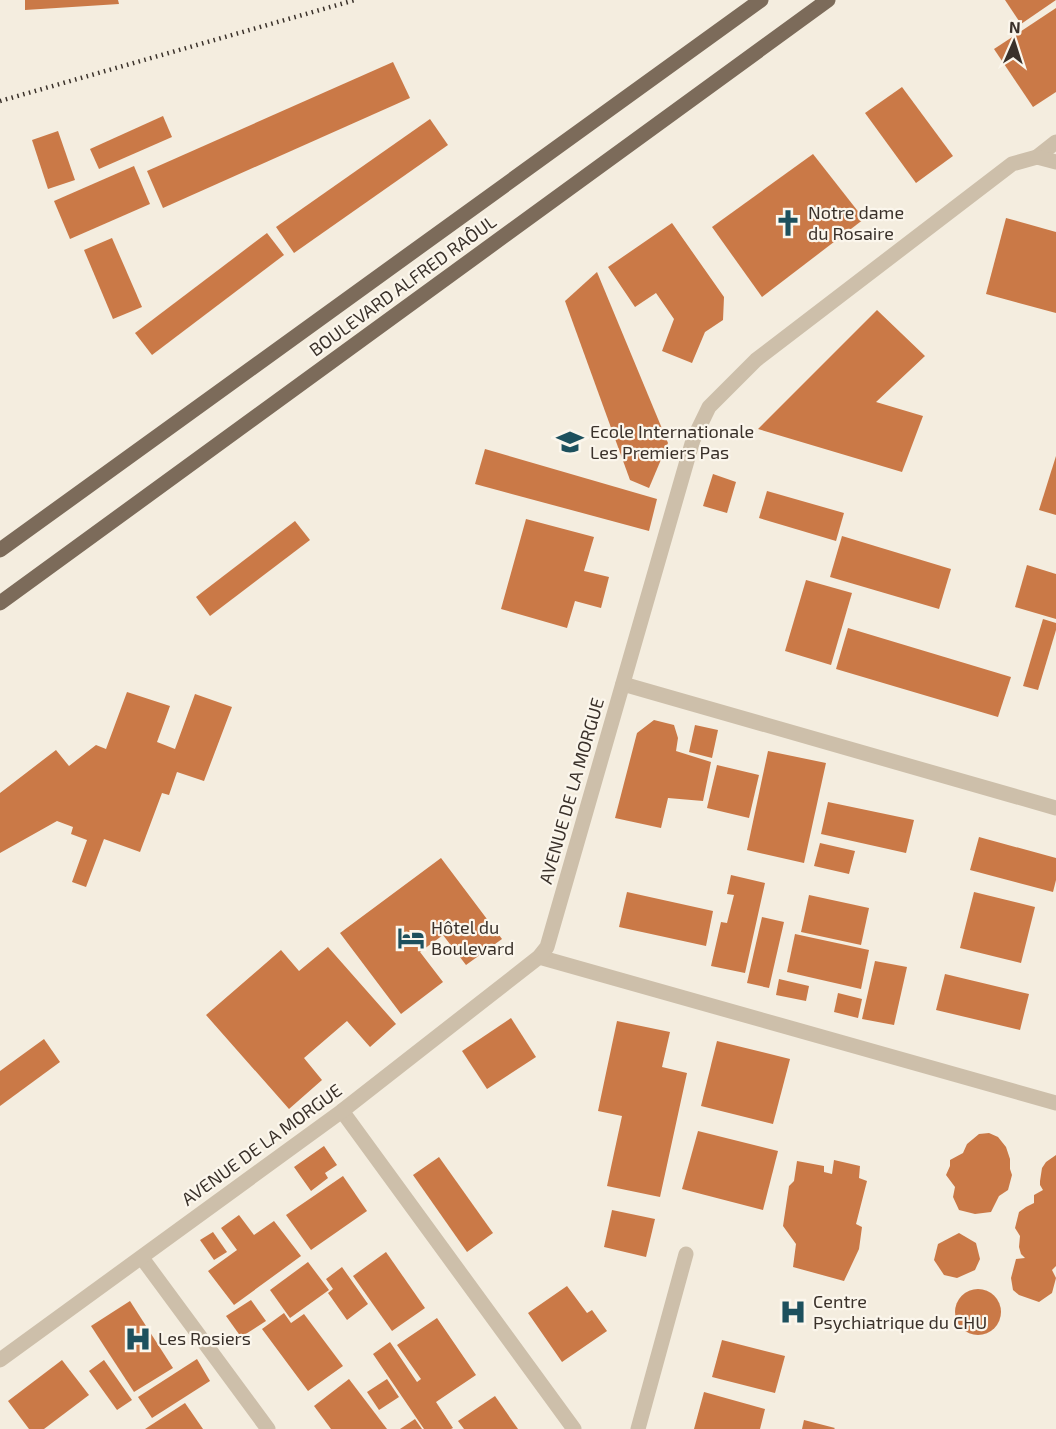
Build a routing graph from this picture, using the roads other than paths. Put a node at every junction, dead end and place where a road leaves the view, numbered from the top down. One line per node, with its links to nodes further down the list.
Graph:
1 (761, 0): 6 (main road)
2 (828, 0): 7 (main road, BOULEVARD ALFRED RAÔUL)
3 (1056, 142): 4 (street)
4 (1037, 157): 5 (street); 8 (street, AVENUE DE LA MORGUE)
5 (1056, 162)
6 (0, 550)
7 (0, 603)
8 (623, 684): 9 (street); 10 (street, AVENUE DE LA MORGUE)
9 (1056, 808)
10 (539, 957): 11 (street); 12 (street, AVENUE DE LA MORGUE)
11 (1056, 1103)
12 (342, 1111): 14 (street, AVENUE DE LA MORGUE); 17 (street)
13 (686, 1254): 18 (street)
14 (142, 1258): 15 (street, AVENUE DE LA MORGUE); 16 (street)
15 (0, 1360)
16 (268, 1429)
17 (574, 1429)
18 (638, 1429)

